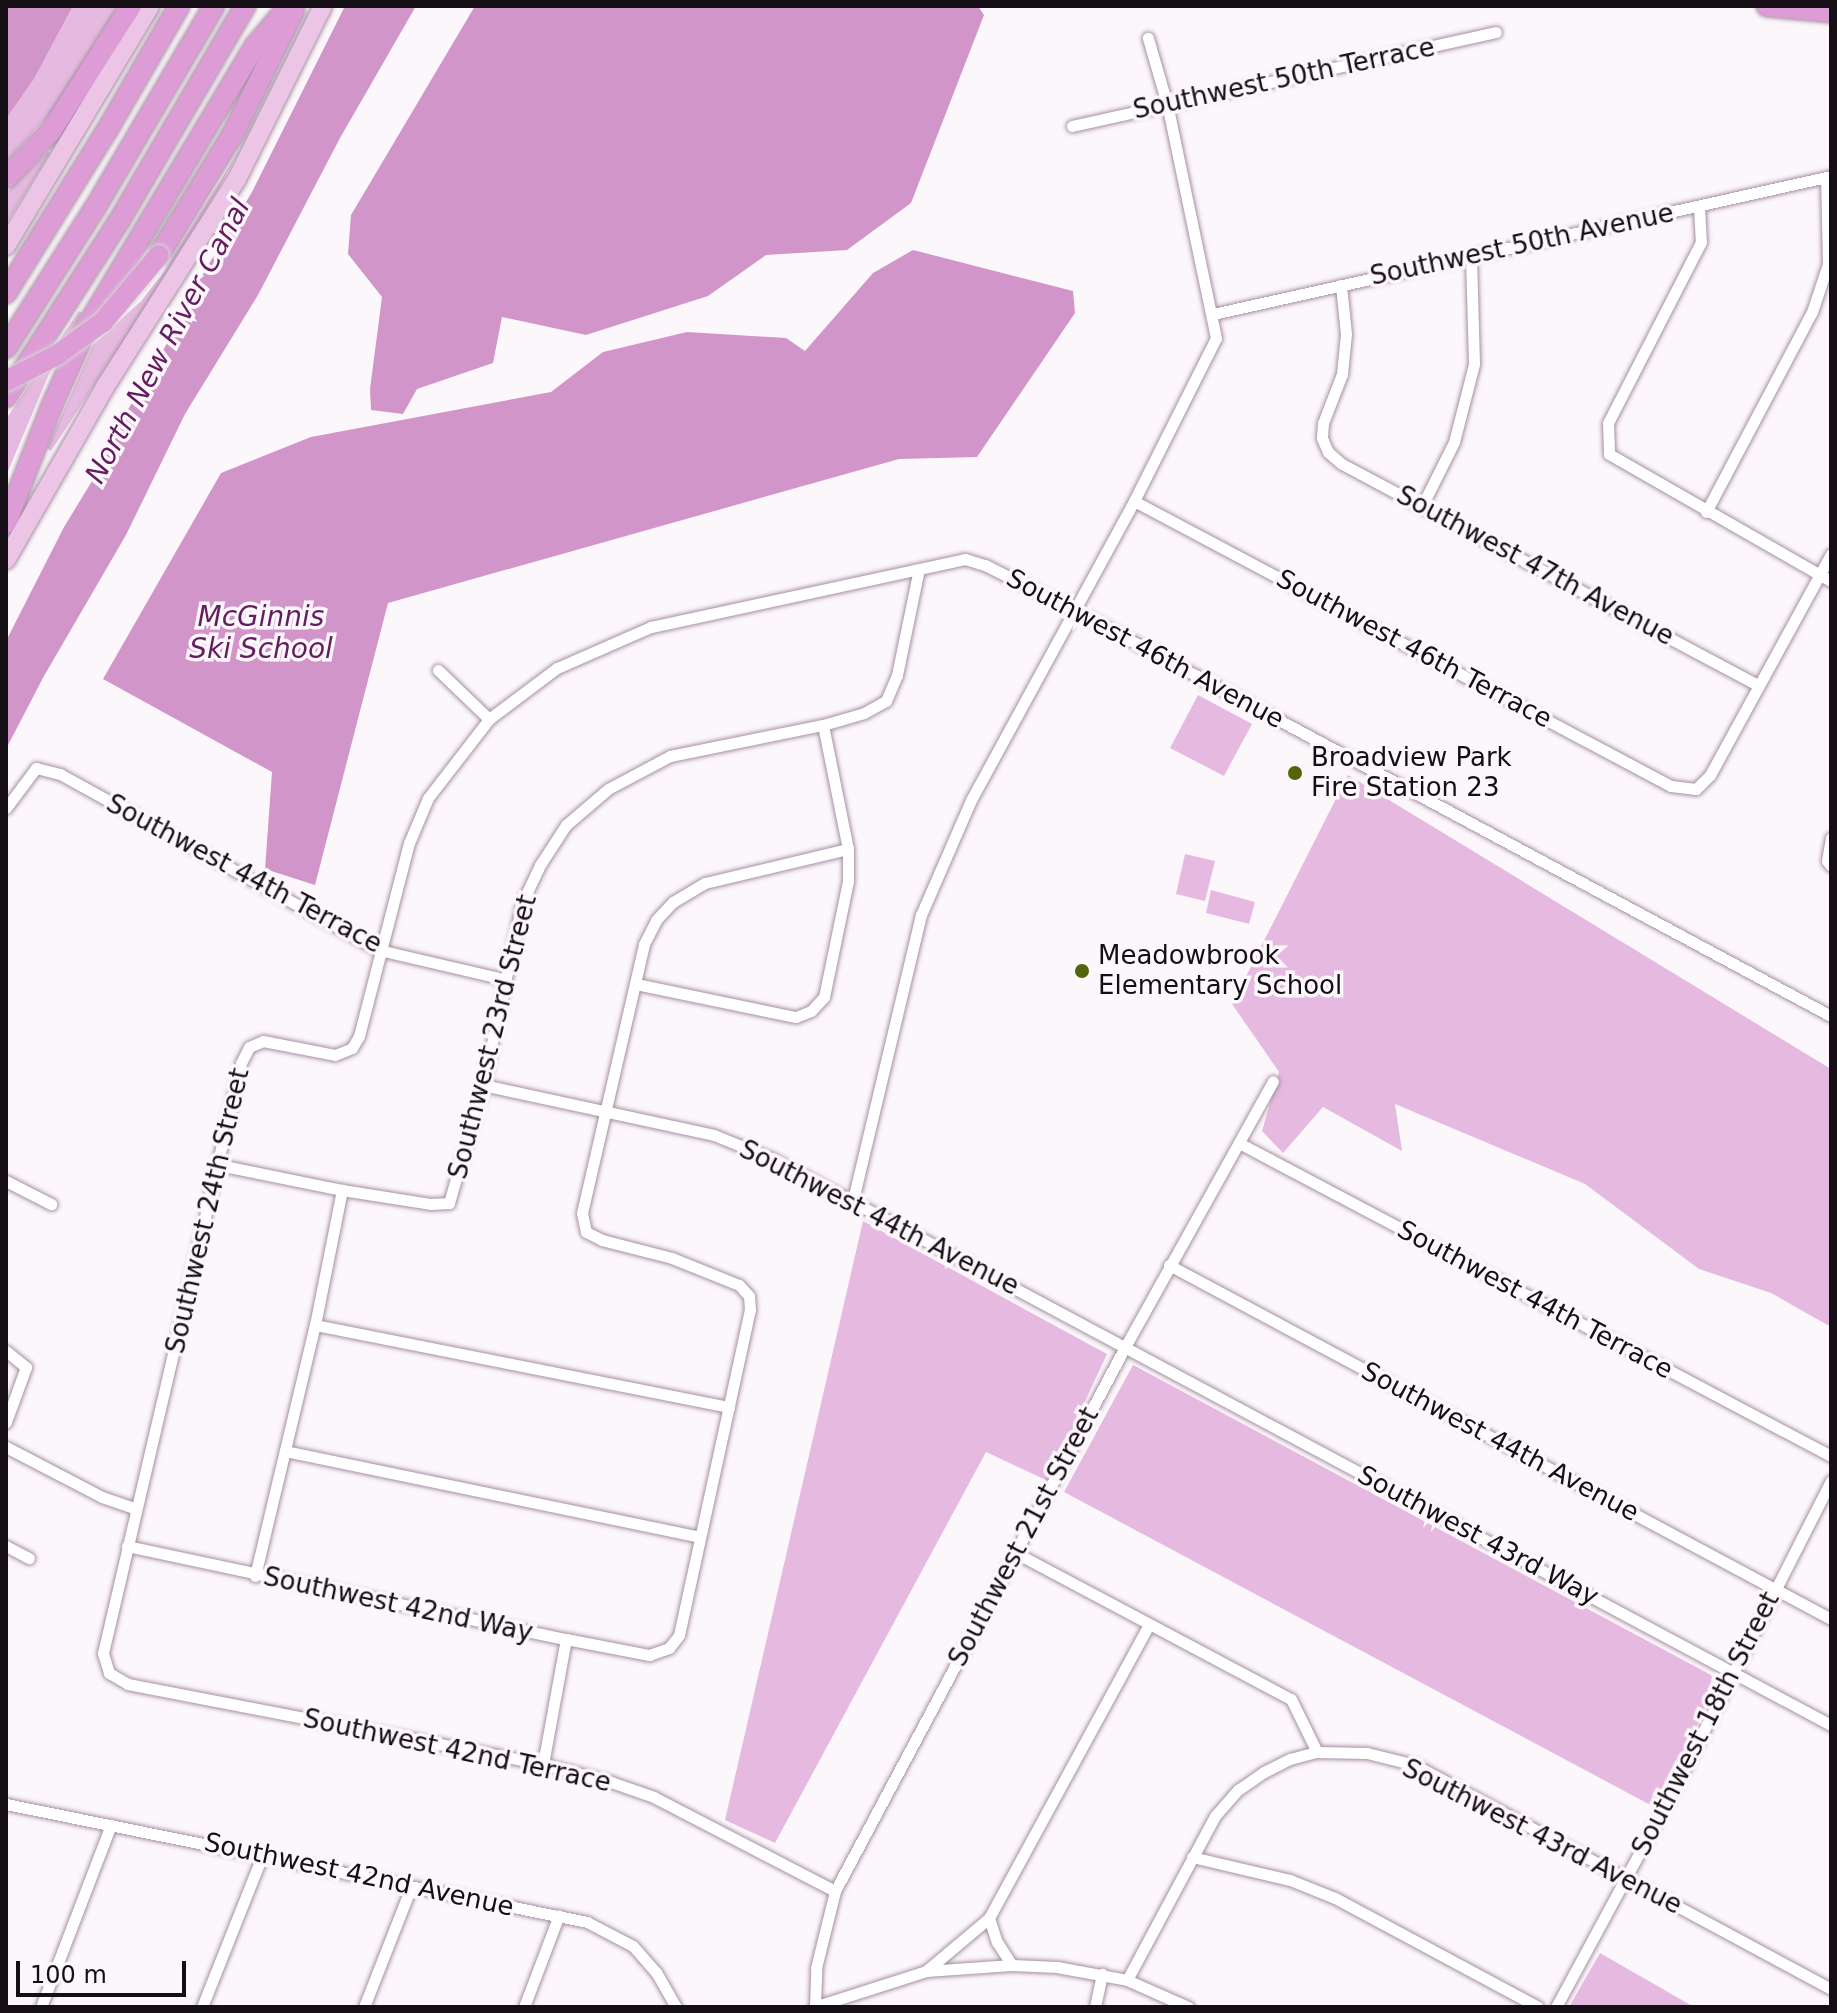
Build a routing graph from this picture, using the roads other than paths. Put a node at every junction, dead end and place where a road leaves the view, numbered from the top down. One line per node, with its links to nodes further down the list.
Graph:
1 (131, 6): 16 (highway)
2 (150, 6): 18 (main road)
3 (179, 6): 21 (highway)
4 (214, 6): 23 (highway)
5 (245, 6): 25 (highway)
6 (289, 6): 29 (highway)
7 (297, 6): 24 (highway, bridge)
8 (323, 6): 31 (main road)
9 (1767, 6): 10 (highway)
10 (1831, 12)
11 (1496, 32): 13 (street, Southwest 50th Terrace)
12 (1148, 38): 13 (street)
13 (1167, 104): 14 (street, Southwest 50th Terrace); 22 (street)
14 (1072, 126)
15 (1828, 176): 17 (street, Southwest 50th Avenue); 28 (street)
16 (6, 178)
17 (1699, 206): 19 (street, Southwest 50th Avenue); 28 (street)
18 (6, 246)
19 (1471, 257): 20 (street, Southwest 50th Avenue); 27 (street)
20 (1341, 285): 22 (street, Southwest 50th Avenue); 27 (street, Southwest 47th Avenue)
21 (6, 293)
22 (1213, 314): 26 (street)
23 (6, 348)
24 (6, 381)
25 (6, 397)
26 (1134, 501): 34 (street); 36 (street, Southwest 46th Terrace)
27 (1423, 504): 36 (street, Southwest 47th Avenue)
28 (1706, 512): 33 (street)
29 (6, 523)
30 (1831, 554): 33 (street)
31 (6, 560)
32 (919, 569): 34 (street, Southwest 46th Avenue); 37 (street, Southwest 24th Street); 38 (street, Southwest 23rd Street)
33 (1825, 578): 36 (street)
34 (1074, 610): 46 (street, Southwest 46th Avenue); 54 (street)
35 (438, 670): 37 (street)
36 (1758, 685)
37 (489, 719): 43 (street, Southwest 24th Street)
38 (823, 725): 41 (street); 44 (street, Southwest 23rd Street)
39 (6, 808): 43 (street, Southwest 44th Terrace)
40 (1831, 838): 42 (street)
41 (848, 849): 45 (street); 45 (street)
42 (1829, 864)
43 (379, 950): 44 (street, Southwest 44th Terrace); 51 (street, Southwest 24th Street)
44 (504, 979): 48 (street, Southwest 23rd Street)
45 (636, 984): 49 (street)
46 (1831, 1016)
47 (1273, 1081): 50 (street, Southwest 21st Street)
48 (483, 1085): 49 (street, Southwest 44th Avenue); 53 (street, Southwest 23rd Street)
49 (608, 1110): 54 (street, Southwest 44th Avenue); 60 (street)
50 (1239, 1143): 56 (street, Southwest 21st Street); 64 (street, Southwest 44th Terrace)
51 (219, 1165): 53 (street); 66 (street, Southwest 24th Street)
52 (6, 1181): 55 (street)
53 (342, 1190): 57 (street)
54 (853, 1200): 58 (street, Southwest 44th Avenue)
55 (51, 1204)
56 (1169, 1265): 58 (street, Southwest 21st Street); 73 (street, Southwest 44th Avenue)
57 (315, 1325): 60 (street); 63 (street)
58 (1125, 1347): 70 (street, Southwest 21st Street); 77 (street, Southwest 43rd Way)
59 (6, 1351): 61 (street)
60 (729, 1407): 67 (street)
61 (6, 1422)
62 (6, 1447): 66 (street)
63 (285, 1451): 67 (street); 72 (street)
64 (1831, 1456)
65 (1831, 1481): 73 (street, Southwest 18th Street)
66 (136, 1509): 69 (street, Southwest 24th Street)
67 (699, 1537): 76 (street, Southwest 42nd Way)
68 (6, 1546): 71 (street)
69 (127, 1546): 72 (street, Southwest 42nd Way); 78 (street, Southwest 24th Street)
70 (1016, 1553): 75 (street); 88 (street, Southwest 21st Street)
71 (29, 1558)
72 (255, 1576): 76 (street, Southwest 42nd Way)
73 (1775, 1590): 74 (street, Southwest 44th Avenue); 77 (street, Southwest 18th Street)
74 (1831, 1619)
75 (1149, 1625): 80 (street); 90 (street)
76 (566, 1639): 81 (street)
77 (1732, 1672): 79 (street, Southwest 43rd Way); 86 (street, Southwest 18th Street)
78 (109, 1673): 81 (street, Southwest 42nd Terrace)
79 (1831, 1725)
80 (1317, 1752): 85 (street); 86 (street, Southwest 43rd Avenue)
81 (543, 1764): 88 (street, Southwest 42nd Terrace)
82 (6, 1804): 83 (street, Southwest 42nd Avenue)
83 (111, 1825): 84 (street, Southwest 42nd Avenue); 96 (street)
84 (263, 1854): 87 (street, Southwest 42nd Avenue); 97 (street)
85 (1192, 1857): 94 (street); 104 (street)
86 (1626, 1879): 95 (street, Southwest 43rd Avenue); 105 (street, Southwest 18th Street)
87 (411, 1887): 89 (street, Southwest 42nd Avenue); 98 (street)
88 (835, 1891): 101 (street, Southwest 21st Street)
89 (559, 1915): 99 (street); 100 (street, Southwest 42nd Avenue)
90 (989, 1918): 91 (street); 92 (street)
91 (1012, 1965): 92 (street); 93 (street)
92 (926, 1971): 101 (street)
93 (1102, 1974): 94 (street); 102 (street)
94 (1127, 1980): 103 (street)
95 (1831, 1989)
96 (41, 2007)
97 (202, 2007)
98 (364, 2007)
99 (524, 2007)
100 (676, 2007)
101 (815, 2007)
102 (1095, 2007)
103 (1188, 2007)
104 (1538, 2007)
105 (1556, 2007)

